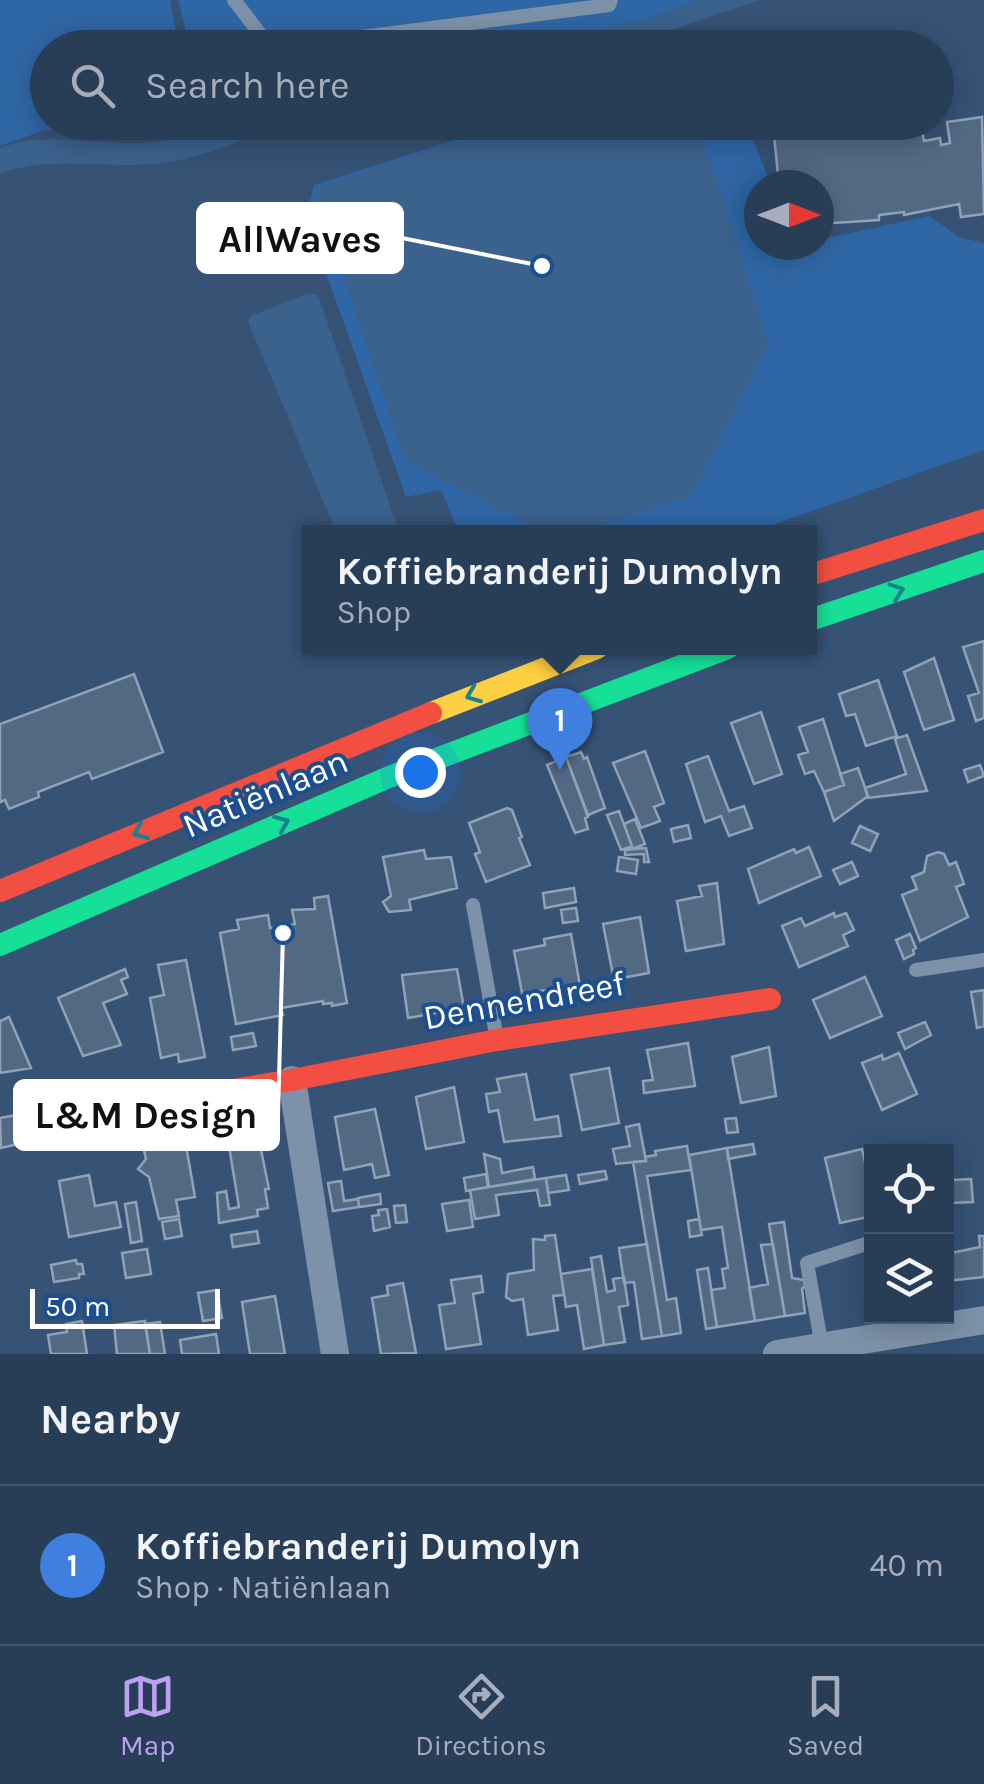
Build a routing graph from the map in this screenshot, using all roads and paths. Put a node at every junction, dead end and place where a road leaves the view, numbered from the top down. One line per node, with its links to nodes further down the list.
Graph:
1 (234, 0): 3 (lane)
2 (611, 0): 4 (lane)
3 (259, 30)
4 (411, 30)
5 (984, 520): 7 (main road)
6 (984, 563): 8 (main road, one-way to 6)
7 (817, 573)
8 (817, 618)
9 (579, 655): 11 (main road, Natiënlaan, one-way to 11)
10 (706, 655): 13 (main road, Natiënlaan, one-way to 10)
11 (0, 891)
12 (473, 905): 17 (lane)
13 (0, 945)
14 (984, 960): 15 (lane)
15 (916, 970)
16 (770, 998): 17 (main road, Dennendreef)
17 (498, 1040): 18 (main road, Dennendreef)
18 (292, 1080): 19 (main road, Dennendreef); 23 (street)
19 (86, 1116)
20 (864, 1245): 22 (lane)
21 (984, 1320): 22 (street)
22 (822, 1346): 24 (street)
23 (334, 1354)
24 (777, 1354)

